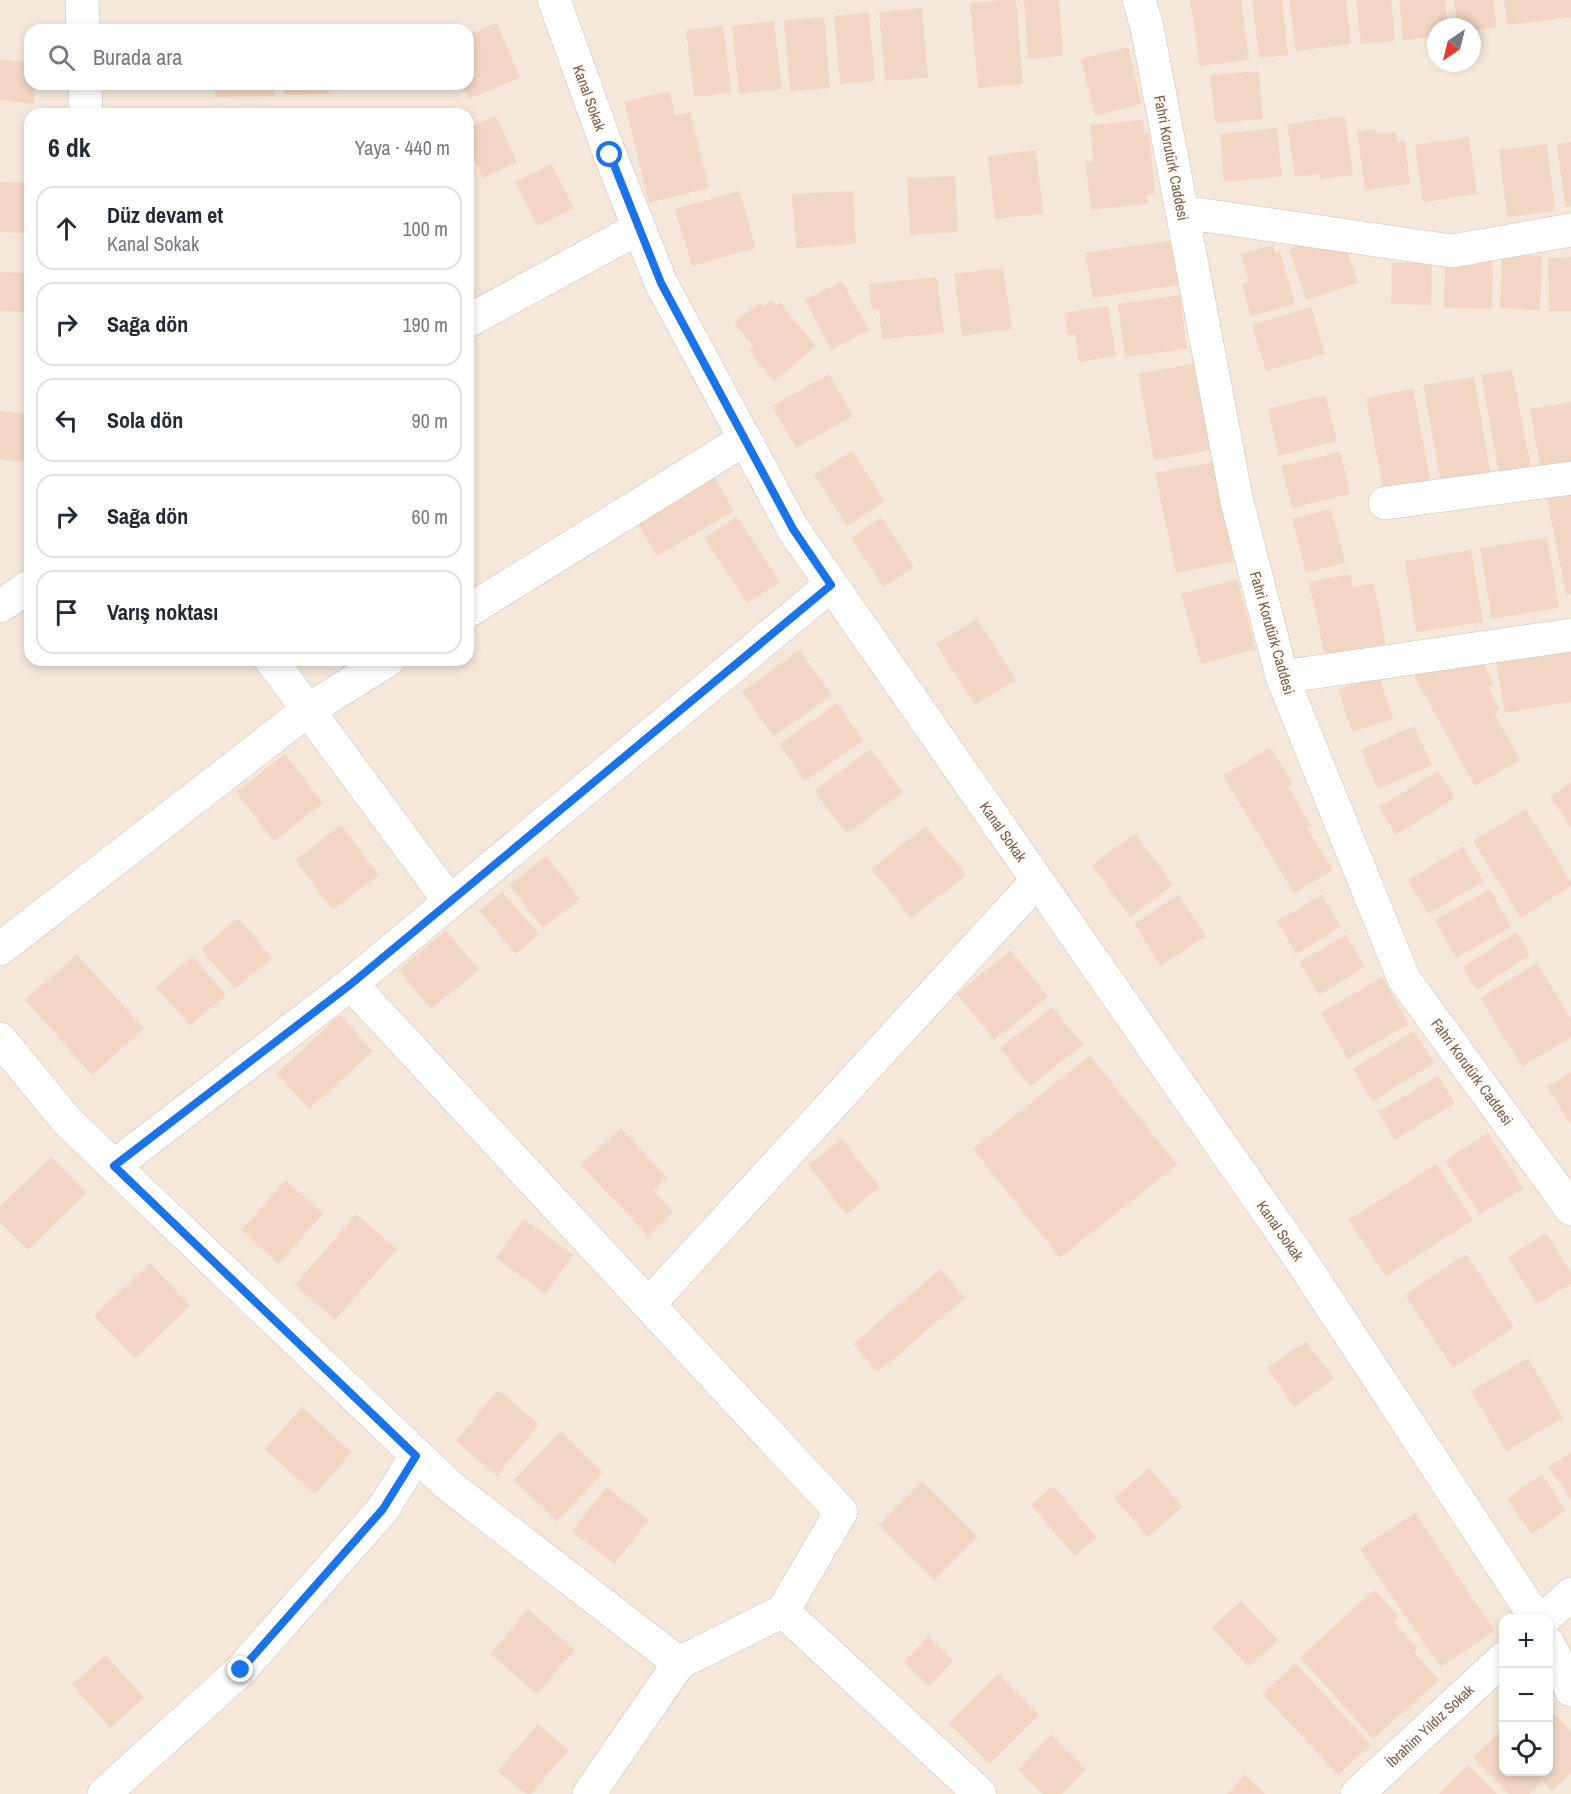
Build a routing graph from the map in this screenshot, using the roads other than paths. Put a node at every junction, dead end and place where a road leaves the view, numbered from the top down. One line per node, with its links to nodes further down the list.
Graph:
1 (82, 0): 4 (street)
2 (554, 0): 8 (street, Kanal Sokak)
3 (1146, 9): 7 (street, Fahri Korutürk Caddesi)
4 (83, 24)
5 (85, 90): 6 (street)
6 (86, 108)
7 (1182, 212): 9 (street); 21 (street, Fahri Korutürk Caddesi)
8 (639, 228): 10 (street); 11 (street, Kanal Sokak)
9 (1571, 230)
10 (474, 318)
11 (744, 439): 14 (street, Kanal Sokak); 17 (street)
12 (1571, 478): 13 (street)
13 (1385, 503)
14 (831, 585): 23 (street, Kanal Sokak); 24 (street)
15 (24, 590): 16 (street)
16 (0, 606)
17 (474, 606)
18 (1571, 635): 21 (street)
19 (275, 666): 22 (street)
20 (378, 666): 22 (street)
21 (1282, 677): 29 (street, Fahri Korutürk Caddesi)
22 (308, 710): 24 (street); 25 (street)
23 (1037, 881): 30 (street); 34 (street, Kanal Sokak)
24 (450, 902): 26 (street)
25 (0, 949)
26 (351, 984): 28 (street); 30 (street)
27 (0, 1040): 28 (street)
28 (114, 1166): 31 (street)
29 (1571, 1209)
30 (649, 1304): 33 (street)
31 (416, 1456): 38 (street); 40 (street)
32 (1571, 1594): 35 (street)
33 (783, 1611): 38 (street); 42 (street)
34 (1533, 1614)
35 (1549, 1614)
36 (1553, 1653): 39 (street)
37 (1499, 1662): 43 (street, İbrahim Yıldız Sokak)
38 (679, 1663): 41 (street)
39 (1571, 1690)
40 (104, 1794)
41 (589, 1794)
42 (980, 1794)
43 (1357, 1794)

